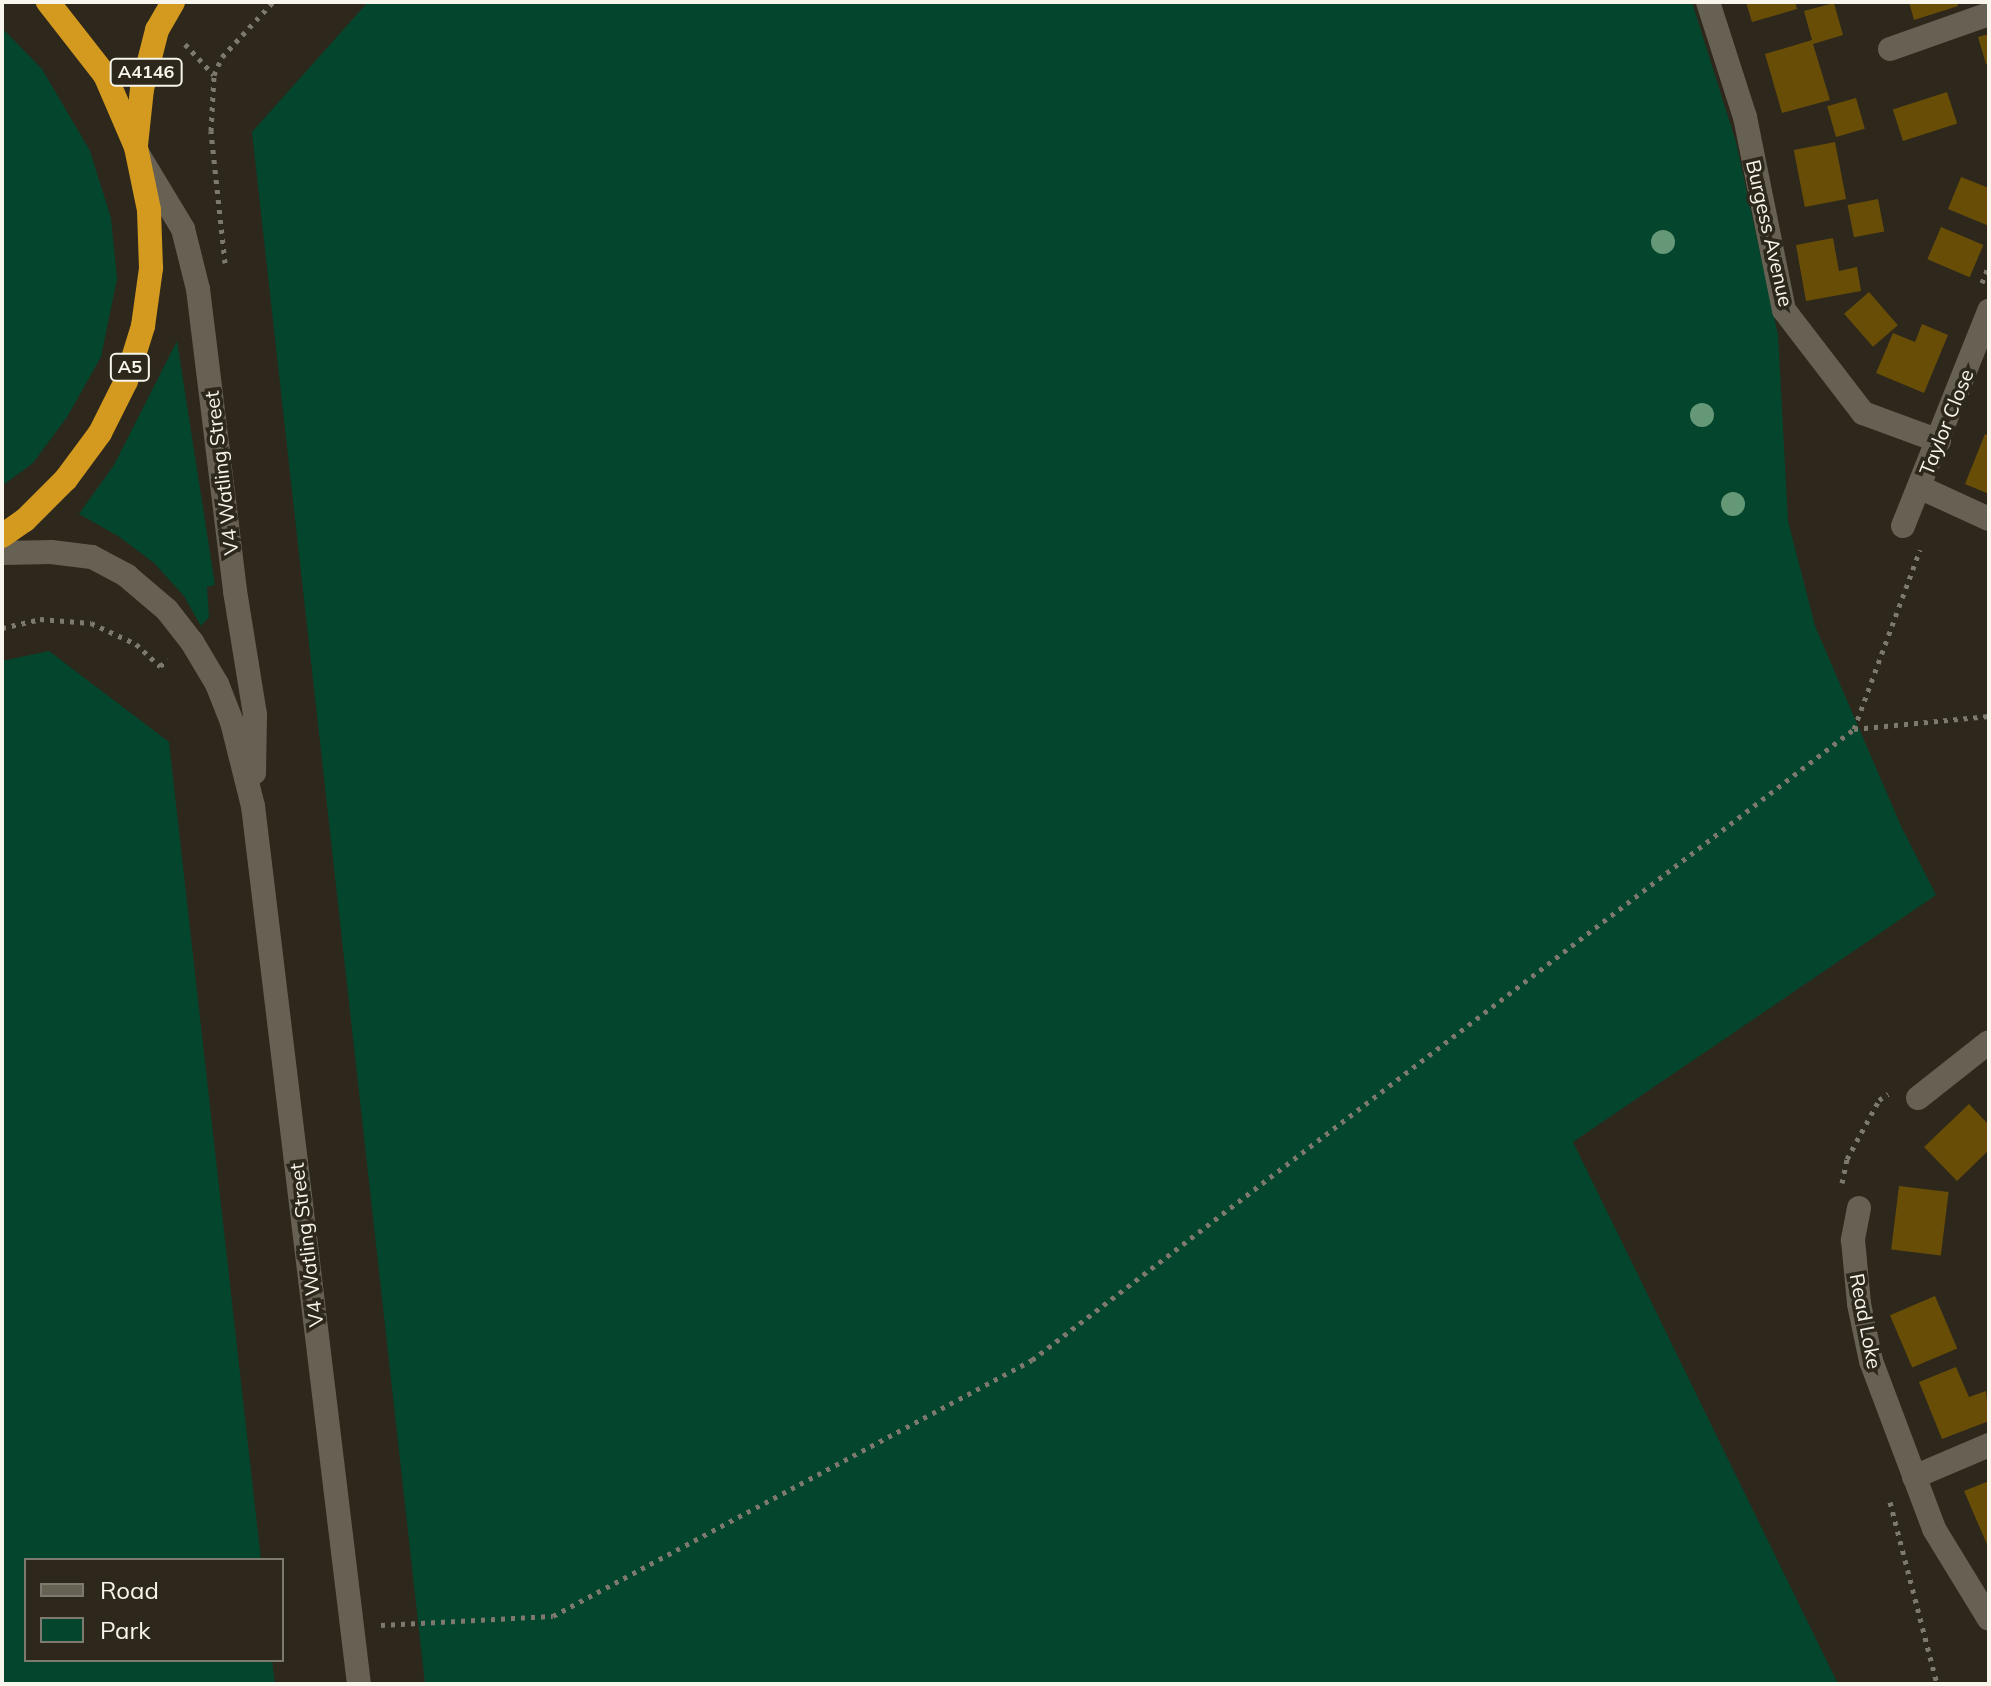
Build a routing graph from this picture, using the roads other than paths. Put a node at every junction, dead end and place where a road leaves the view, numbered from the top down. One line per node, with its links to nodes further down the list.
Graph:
1 (48, 2): 6 (highway, A5)
2 (173, 2): 6 (highway, A4146)
3 (1708, 2): 8 (street, Burgess Avenue)
4 (1989, 14): 5 (street)
5 (1890, 49)
6 (137, 150): 12 (highway, A5); 14 (street, V4 Watling Street)
7 (1984, 300): 8 (street, Taylor Close)
8 (1939, 441): 9 (street, Taylor Close)
9 (1919, 487): 10 (street, Taylor Close); 11 (street, Taylor Close)
10 (1989, 519)
11 (1903, 526)
12 (2, 536)
13 (2, 553): 14 (street, V4 Watling Street)
14 (253, 806): 21 (street, V4 Watling Street)
15 (1989, 1042): 16 (street)
16 (1918, 1098)
17 (1859, 1208): 19 (street, Read Loke)
18 (1989, 1445): 19 (street)
19 (1914, 1477): 20 (street, Read Loke)
20 (1989, 1619)
21 (359, 1684)

